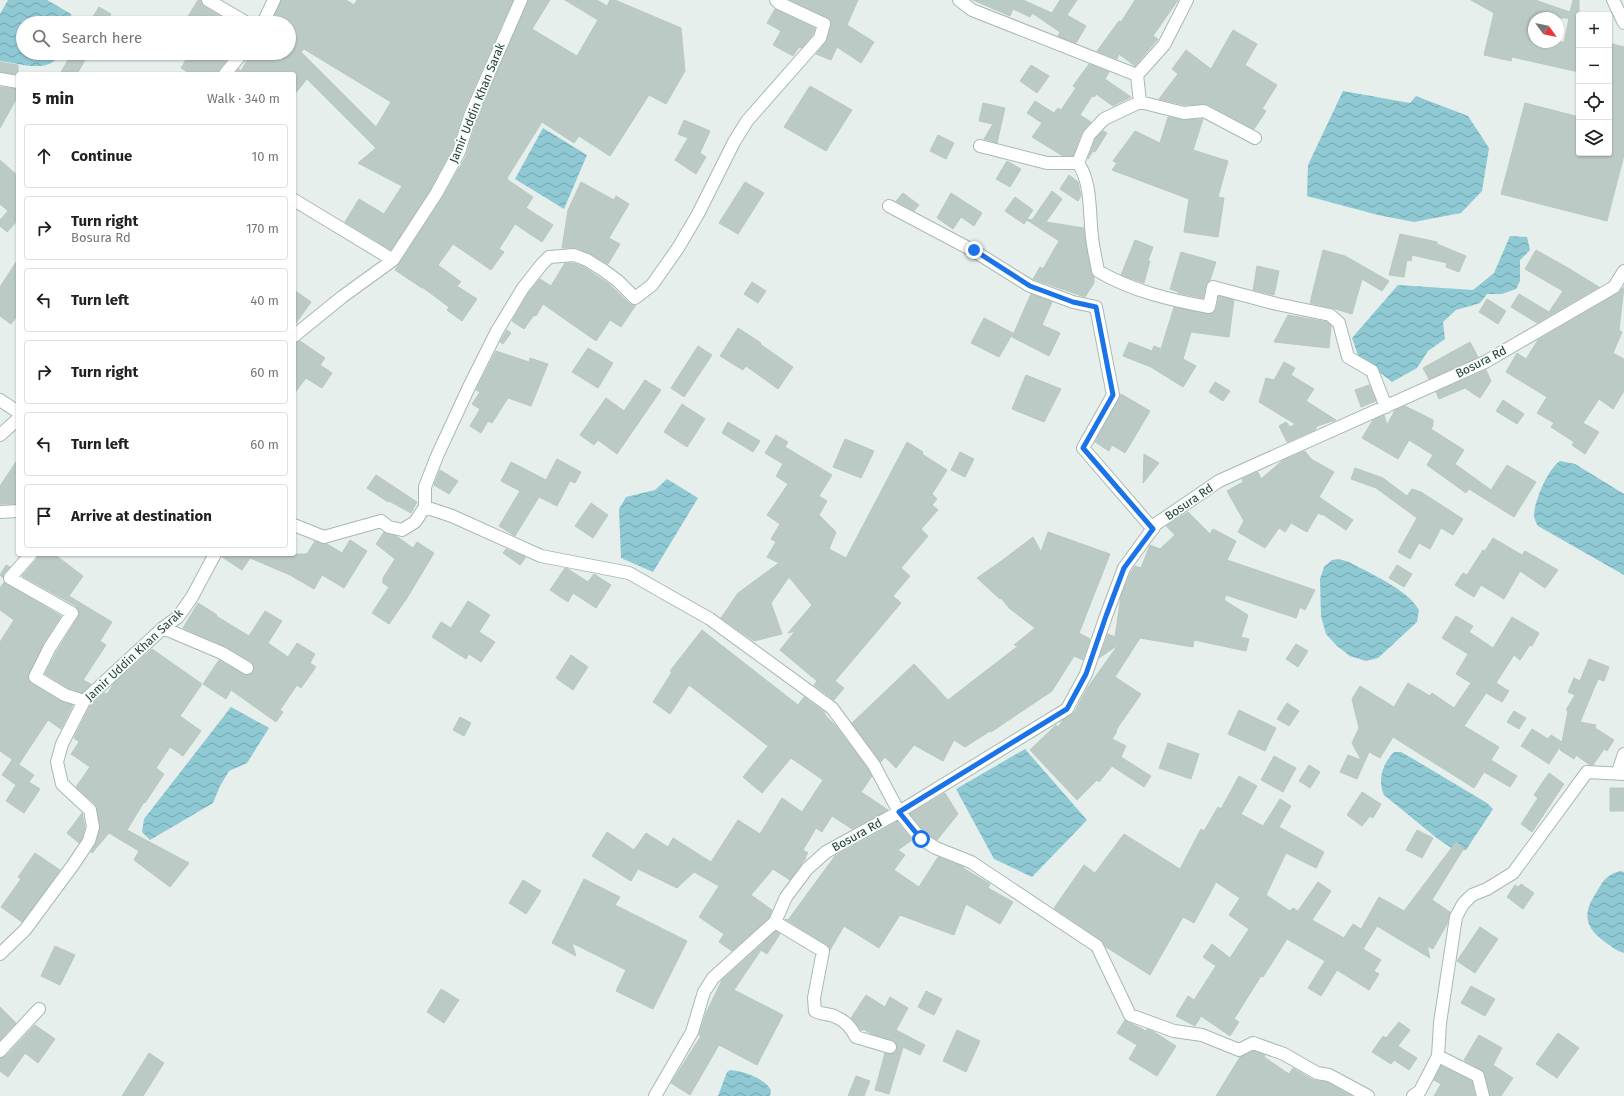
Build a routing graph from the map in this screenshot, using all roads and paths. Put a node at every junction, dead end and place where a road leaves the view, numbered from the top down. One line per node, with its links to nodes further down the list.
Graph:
1 (208, 0): 8 (street)
2 (274, 0): 9 (street)
3 (521, 0): 22 (street, Jamir Uddin Khan Sarak)
4 (776, 0): 30 (street)
5 (959, 0): 13 (street)
6 (1187, 0): 13 (street)
7 (1613, 0): 10 (street)
8 (235, 16)
9 (266, 16)
10 (1624, 22)
11 (237, 60): 12 (street)
12 (228, 72)
13 (1137, 75): 16 (street)
14 (0, 79): 15 (street)
15 (16, 82)
16 (1140, 102): 17 (street); 19 (street)
17 (1255, 138)
18 (980, 146): 19 (street)
19 (1078, 164): 26 (street)
20 (296, 201): 22 (street)
21 (889, 206): 34 (street)
22 (393, 260): 24 (street, Jamir Uddin Khan Sarak)
23 (1624, 272): 26 (street, Bosura Rd)
24 (296, 334)
25 (0, 400): 27 (street)
26 (1386, 407): 34 (street, Bosura Rd)
27 (16, 411)
28 (16, 421): 29 (street)
29 (0, 435)
30 (425, 507): 33 (street); 42 (street)
31 (16, 511): 32 (street)
32 (0, 512)
33 (296, 526)
34 (1153, 529): 42 (street, Bosura Rd)
35 (29, 556): 39 (street)
36 (214, 556): 37 (street, Jamir Uddin Khan Sarak)
37 (163, 628): 38 (street); 39 (street, Jamir Uddin Khan Sarak)
38 (247, 668)
39 (84, 701): 44 (street, Jamir Uddin Khan Sarak)
40 (1624, 754): 41 (street)
41 (1621, 773): 48 (street)
42 (899, 812): 43 (street, Bosura Rd); 50 (street)
43 (775, 922): 46 (street); 49 (street, Bosura Rd)
44 (0, 954)
45 (39, 1009): 47 (street)
46 (890, 1047)
47 (0, 1051)
48 (1438, 1056): 51 (street); 52 (street)
49 (655, 1096)
50 (1368, 1096)
51 (1413, 1096)
52 (1483, 1096)

